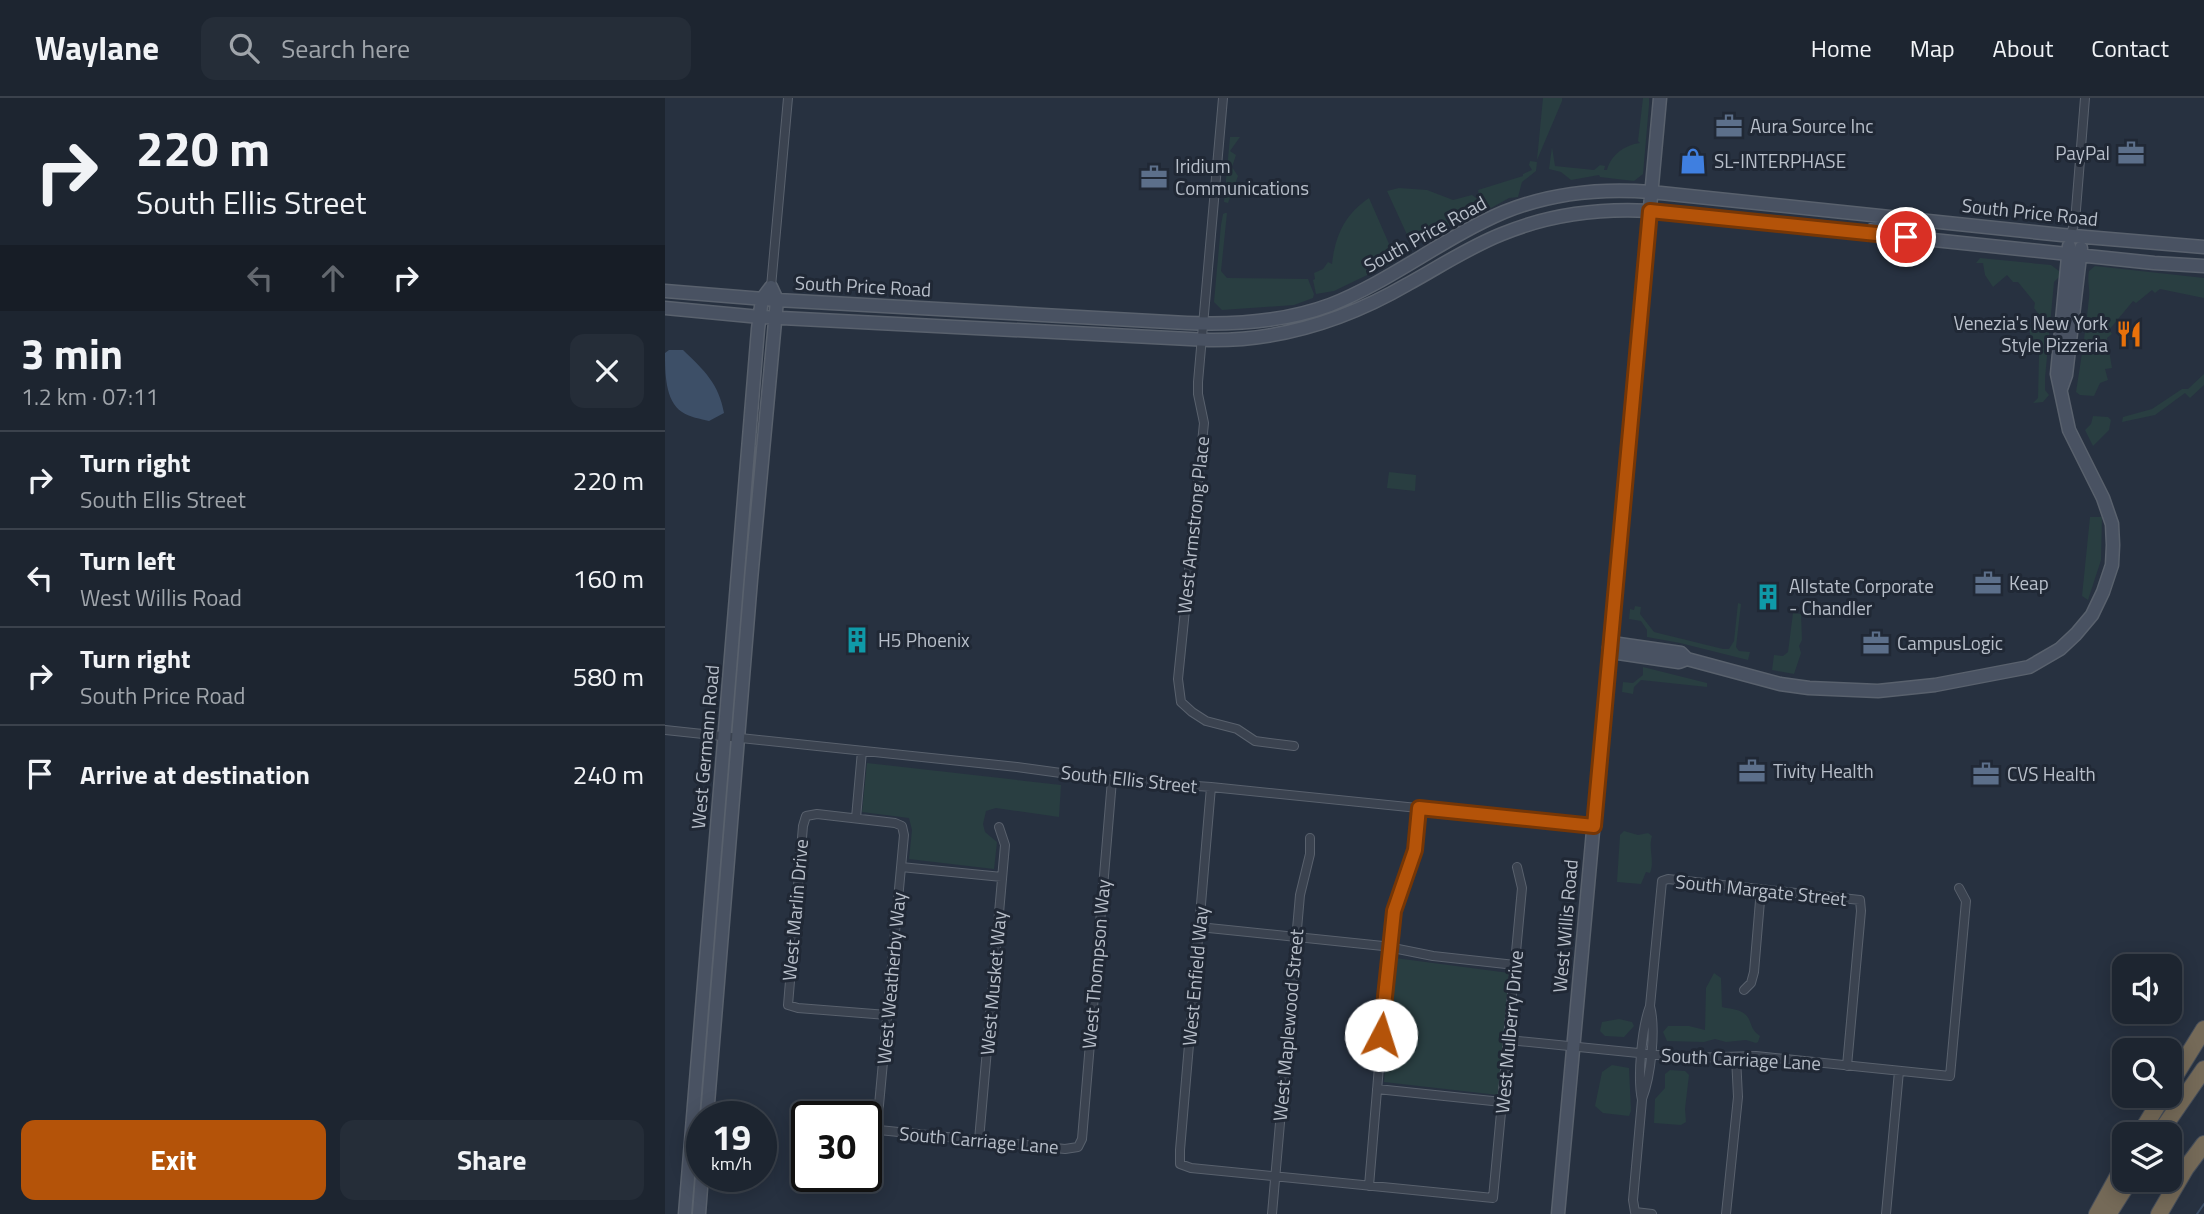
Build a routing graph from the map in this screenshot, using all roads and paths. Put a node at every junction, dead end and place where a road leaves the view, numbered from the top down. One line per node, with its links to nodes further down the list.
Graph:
1 (789, 98): 18 (street)
2 (1223, 98): 26 (street, West Armstrong Place)
3 (1660, 98): 5 (main road, West Willis Road)
4 (2085, 98): 12 (street)
5 (1651, 192): 6 (main road, West Willis Road); 7 (main road, South Price Road); 9 (main road, South Price Road)
6 (1650, 211): 10 (main road, South Price Road); 17 (main road, South Price Road); 28 (main road, West Willis Road)
7 (1856, 213): 8 (main road, South Price Road); 10 (main road)
8 (1918, 219): 11 (main road); 12 (main road, South Price Road)
9 (1479, 225): 15 (main road, South Price Road); 17 (main road)
10 (1809, 227): 11 (main road, South Price Road)
11 (1867, 233): 14 (main road, South Price Road)
12 (2076, 236): 13 (main road, South Price Road); 14 (main road)
13 (2204, 247)
14 (2075, 255): 16 (main road, South Price Road); 28 (main road)
15 (1409, 264): 23 (main road); 26 (main road, South Price Road)
16 (2204, 266)
17 (1420, 277): 23 (main road, South Price Road)
18 (771, 287): 20 (main road); 21 (main road)
19 (665, 291): 20 (main road, South Price Road)
20 (762, 299): 21 (main road, South Price Road); 24 (main road, West Germann Road)
21 (778, 300): 25 (main road, West Germann Road); 26 (main road, South Price Road)
22 (665, 308): 24 (main road, South Price Road)
23 (1354, 312): 27 (main road, South Price Road)
24 (760, 317): 25 (main road, South Price Road); 30 (main road, West Germann Road)
25 (776, 318): 27 (main road, South Price Road); 30 (main road, West Germann Road)
26 (1202, 323): 27 (street, West Armstrong Place)
27 (1201, 339): 31 (street, West Armstrong Place)
28 (1609, 648): 37 (main road, West Willis Road)
29 (665, 730): 30 (street, South Ellis Street)
30 (732, 736): 32 (street, South Ellis Street); 61 (main road, West Germann Road); 75 (main road, West Germann Road)
31 (1294, 746)
32 (862, 751): 33 (street, South Ellis Street); 36 (street)
33 (1112, 780): 34 (street, South Ellis Street); 68 (street, West Thompson Way)
34 (1211, 787): 35 (street, South Ellis Street); 45 (street, West Enfield Way)
35 (1419, 808): 37 (street, South Ellis Street); 47 (street)
36 (856, 818): 40 (street, West Weatherby Way); 50 (street, West Marlin Drive)
37 (1594, 826): 53 (main road, West Willis Road)
38 (999, 827): 42 (street, West Musket Way)
39 (1310, 838): 46 (street, West Maplewood Street)
40 (901, 867): 42 (street); 50 (street, West Weatherby Way)
41 (1517, 867): 48 (street, West Mulberry Drive)
42 (1003, 877): 66 (street, West Musket Way)
43 (1959, 888): 59 (street, South Carriage Lane)
44 (1761, 889): 49 (street); 54 (street, South Margate Street); 57 (street, South Margate Street)
45 (1199, 927): 46 (street); 70 (street, West Enfield Way)
46 (1296, 936): 47 (street); 70 (street, West Maplewood Street)
47 (1389, 947): 48 (street); 60 (street)
48 (1515, 965): 52 (street, West Mulberry Drive)
49 (1744, 990)
50 (887, 1015): 62 (street, West Weatherby Way)
51 (2204, 1030): 56 (highway)
52 (1508, 1040): 53 (street, South Carriage Lane); 63 (street, West Mulberry Drive)
53 (1574, 1046): 54 (street, South Carriage Lane); 78 (main road, West Willis Road)
54 (1646, 1053): 55 (street, South Carriage Lane); 79 (street)
55 (1736, 1057): 57 (street, South Carriage Lane); 80 (street)
56 (2182, 1065)
57 (1847, 1066): 59 (street, South Carriage Lane)
58 (2204, 1069): 64 (highway)
59 (1899, 1071): 81 (street)
60 (1377, 1089): 63 (street); 71 (street)
61 (708, 1101)
62 (879, 1101)
63 (1502, 1102): 71 (street, West Mulberry Drive)
64 (2166, 1122)
65 (882, 1130): 66 (street, South Carriage Lane)
66 (979, 1140): 68 (street, South Carriage Lane)
67 (2204, 1144): 84 (highway)
68 (1078, 1147)
69 (2204, 1158): 84 (highway)
70 (1276, 1176): 71 (street); 77 (street, West Maplewood Street)
71 (1369, 1186)
72 (2112, 1187): 82 (highway)
73 (701, 1192): 76 (main road)
74 (2122, 1192): 83 (highway)
75 (685, 1214)
76 (699, 1214)
77 (1272, 1214)
78 (1558, 1214)
79 (1652, 1214)
80 (1726, 1214)
81 (1886, 1214)
82 (2097, 1214)
83 (2108, 1214)
84 (2162, 1214)

